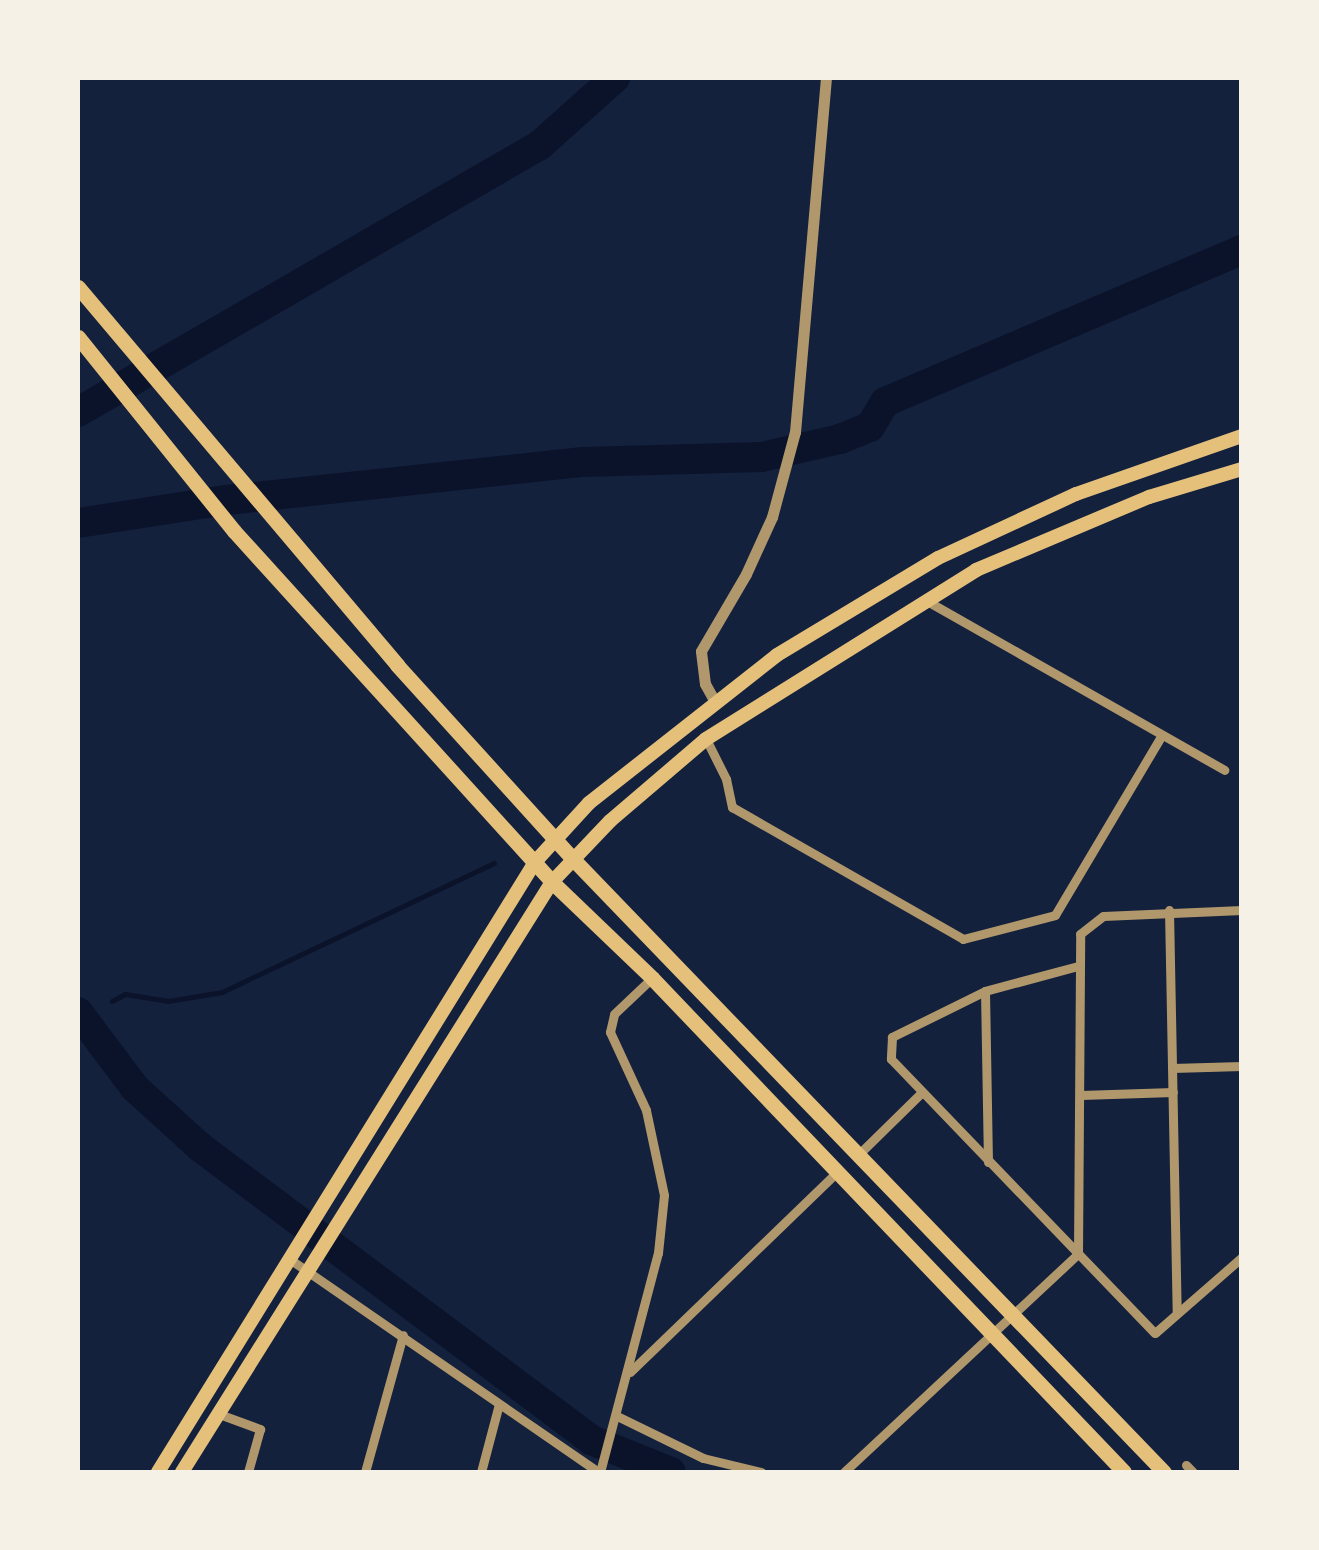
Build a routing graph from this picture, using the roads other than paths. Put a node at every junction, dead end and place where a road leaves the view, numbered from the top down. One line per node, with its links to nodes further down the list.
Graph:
1 (826, 78): 7 (street)
2 (78, 287): 11 (highway)
3 (78, 337): 13 (highway)
4 (1242, 436): 7 (main road)
5 (1242, 469): 6 (main road)
6 (924, 599): 8 (street); 9 (main road)
7 (714, 700): 11 (main road)
8 (1160, 738): 9 (street); 10 (street)
9 (706, 739): 12 (main road)
10 (1224, 770)
11 (555, 837): 12 (highway); 13 (main road)
12 (572, 858): 14 (main road); 25 (highway)
13 (535, 862): 14 (highway); 30 (main road)
14 (552, 882): 18 (highway); 31 (main road)
15 (1170, 910): 16 (street); 17 (street); 21 (street)
16 (1242, 910)
17 (1078, 966): 19 (street); 24 (street)
18 (652, 978): 27 (highway); 36 (street)
19 (985, 991): 23 (street); 26 (street)
20 (1242, 1066): 21 (street)
21 (1172, 1068): 22 (street)
22 (1173, 1092): 24 (street); 33 (street)
23 (921, 1093): 25 (street); 26 (street)
24 (1081, 1094): 28 (street)
25 (860, 1153): 32 (highway)
26 (988, 1162): 28 (street)
27 (836, 1172): 34 (highway); 36 (street)
28 (1078, 1254): 32 (street); 33 (street)
29 (1242, 1256): 33 (street)
30 (291, 1260): 31 (street); 40 (main road)
31 (307, 1270): 35 (street); 38 (main road)
32 (1010, 1313): 34 (street); 49 (highway)
33 (1177, 1313)
34 (990, 1331): 47 (street); 48 (highway)
35 (403, 1334): 37 (street); 43 (street)
36 (630, 1372): 39 (street)
37 (500, 1404): 44 (street); 45 (street)
38 (218, 1414): 41 (main road); 42 (street)
39 (615, 1419): 45 (street); 46 (street)
40 (158, 1472)
41 (182, 1472)
42 (248, 1472)
43 (365, 1472)
44 (481, 1472)
45 (599, 1472)
46 (762, 1472)
47 (844, 1472)
48 (1124, 1472)
49 (1164, 1472)

